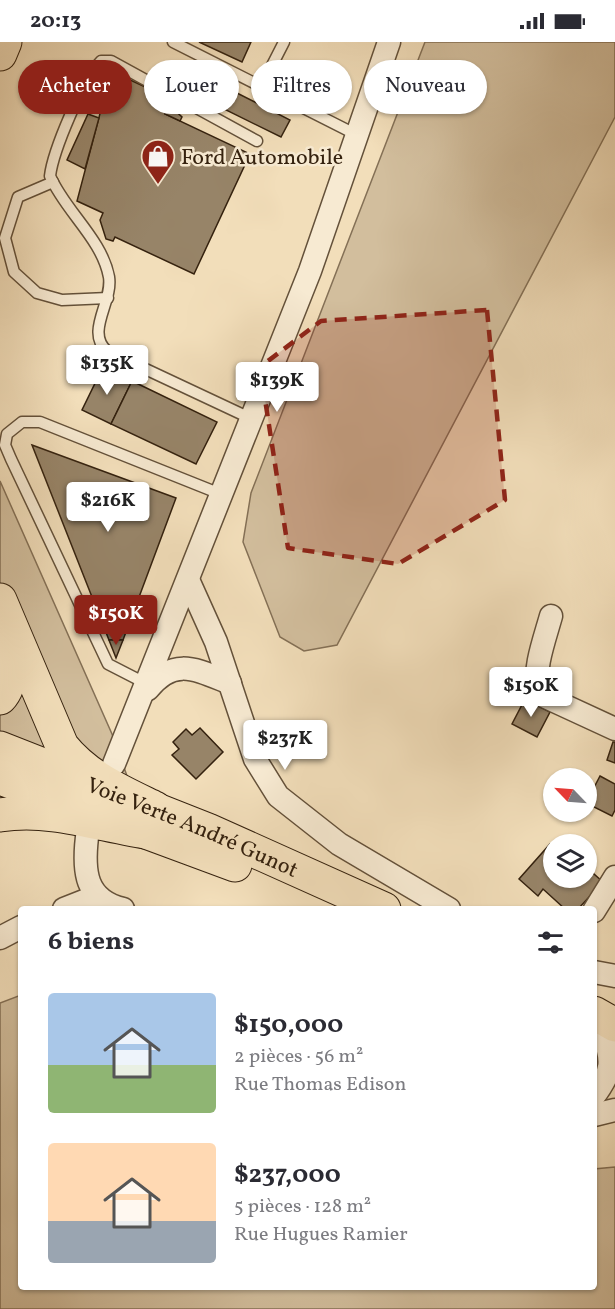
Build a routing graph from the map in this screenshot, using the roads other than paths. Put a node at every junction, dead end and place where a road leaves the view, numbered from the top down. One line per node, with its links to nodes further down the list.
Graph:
1 (5, 42): 5 (main road)
2 (173, 42): 7 (lane)
3 (284, 42): 6 (lane)
4 (389, 42): 9 (street)
5 (0, 54)
6 (275, 60)
7 (251, 82)
8 (315, 114): 9 (lane)
9 (357, 135): 13 (street)
10 (257, 141): 11 (lane)
11 (53, 182): 12 (lane); 12 (lane)
12 (108, 298): 13 (lane)
13 (252, 419): 14 (street)
14 (223, 495): 15 (street); 20 (lane)
15 (189, 582): 19 (street); 20 (street)
16 (0, 600): 27 (main road)
17 (551, 616): 22 (street)
18 (0, 630): 21 (main road)
19 (230, 683): 20 (street); 35 (street)
20 (144, 691): 24 (street)
21 (0, 698)
22 (615, 729)
23 (0, 748): 27 (main road, Voie Verte André Gunot)
24 (114, 764)
25 (0, 778): 27 (main road, Voie Verte André Gunot)
26 (0, 815): 27 (main road)
27 (154, 821): 33 (main road, Voie Verte André Gunot); 34 (main road, Voie Verte André Gunot)
28 (87, 837): 30 (street)
29 (615, 877): 36 (street)
30 (97, 896): 31 (street); 32 (street)
31 (72, 906)
32 (112, 906)
33 (339, 906)
34 (376, 906)
35 (444, 906)
36 (597, 906)
37 (18, 929): 38 (street)
38 (0, 938)
39 (597, 973): 40 (street)
40 (615, 976)
41 (604, 1028): 42 (street)
42 (597, 1090)
43 (615, 1110): 44 (street)
44 (597, 1114)

